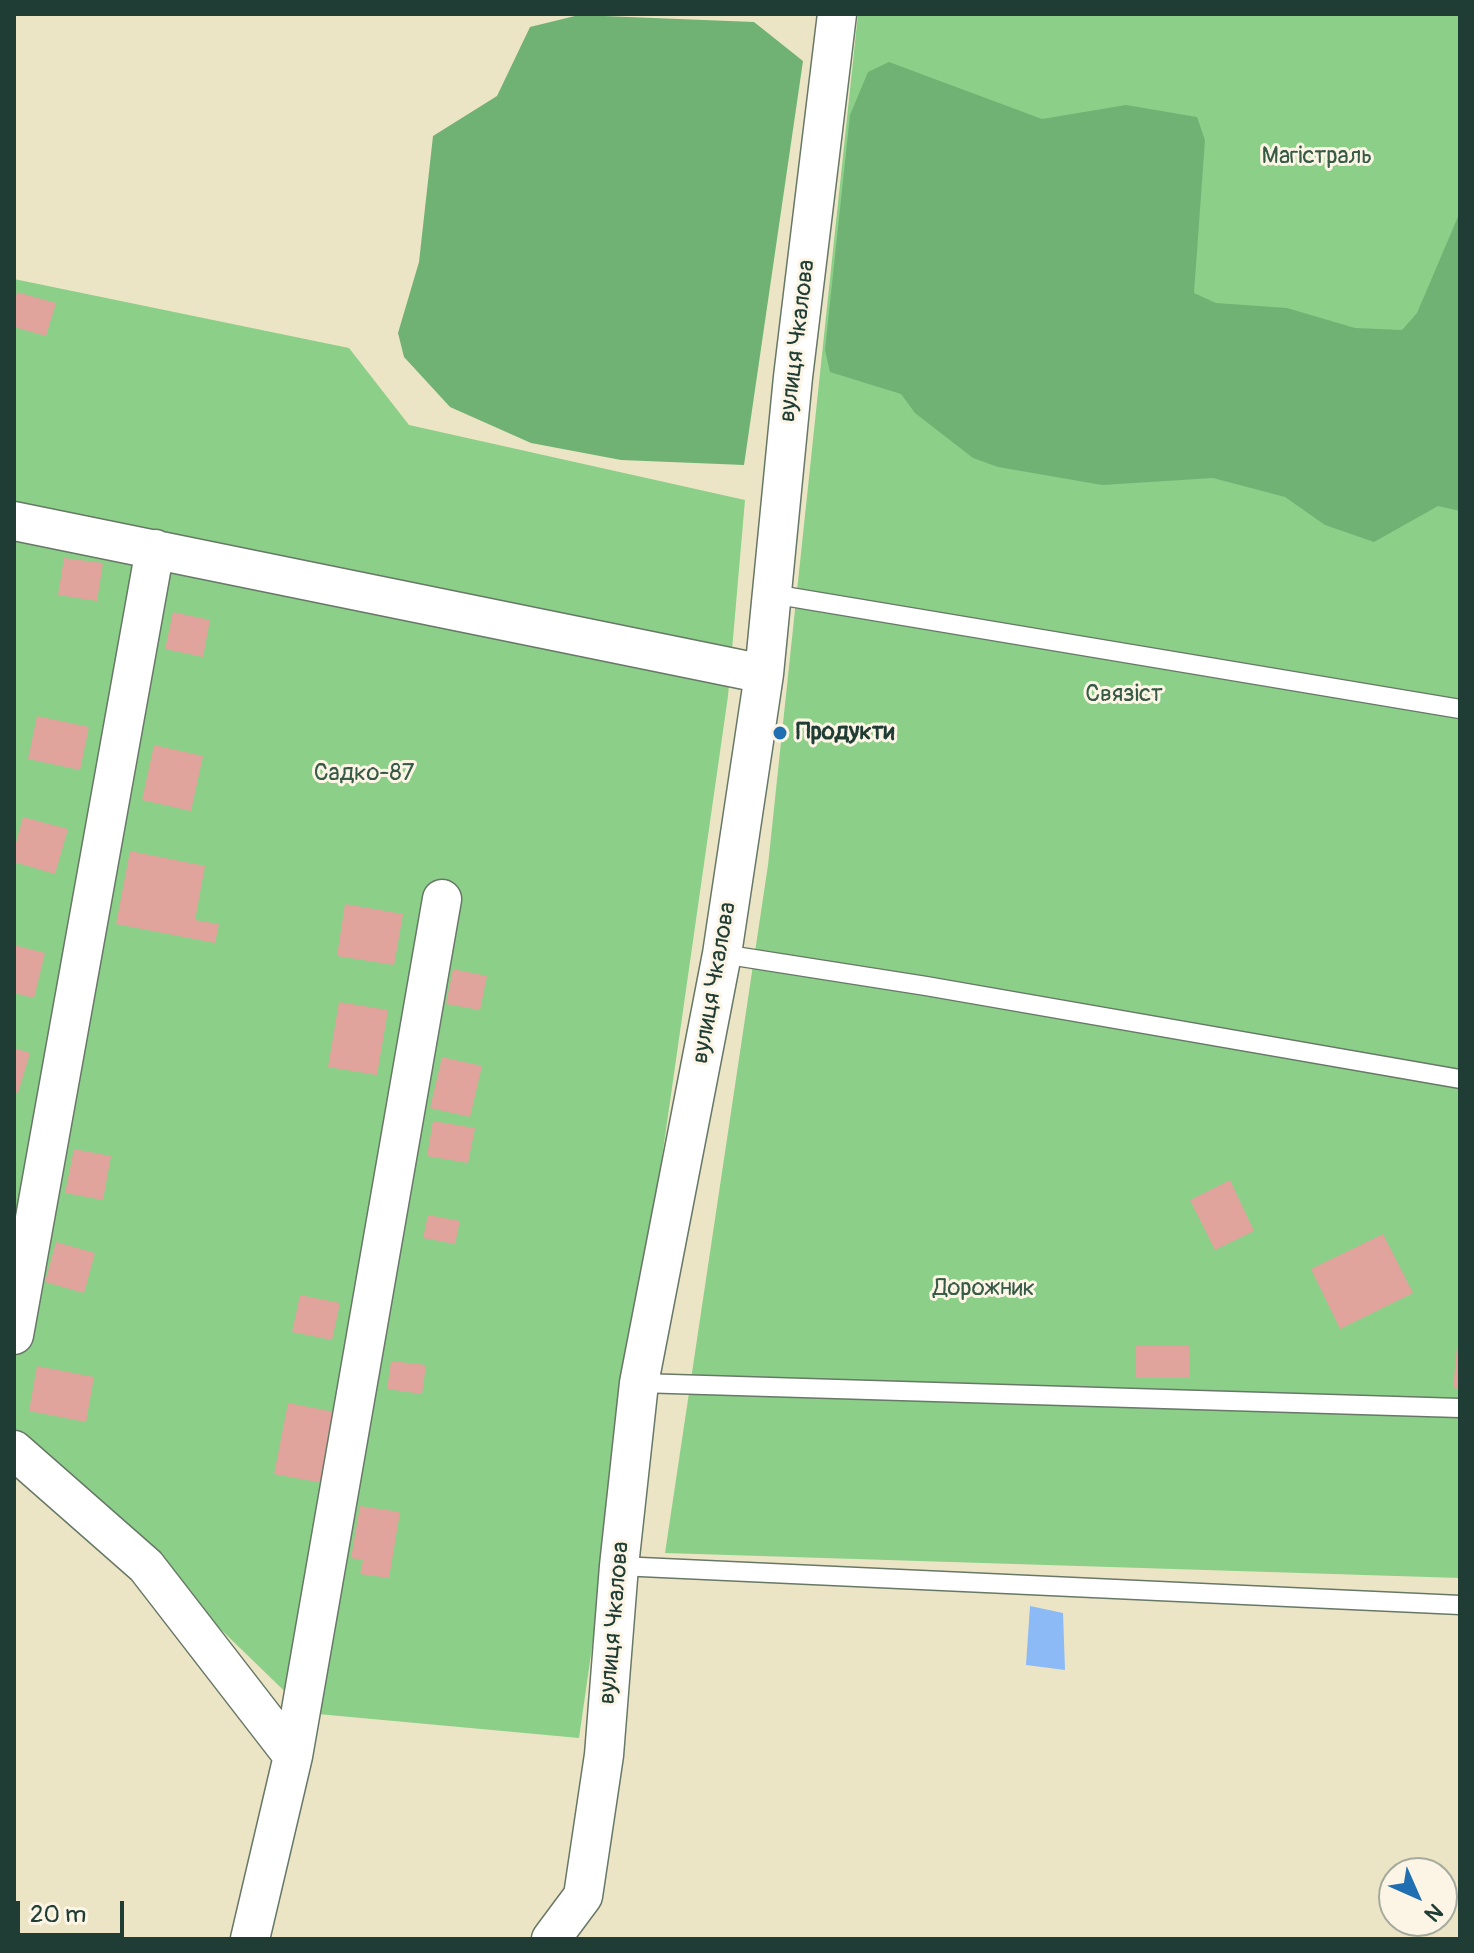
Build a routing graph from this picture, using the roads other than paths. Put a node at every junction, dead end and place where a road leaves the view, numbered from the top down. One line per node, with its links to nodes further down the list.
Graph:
1 (837, 14): 4 (street, вулиця Чкалова)
2 (14, 521): 3 (street)
3 (155, 549): 5 (street); 10 (street)
4 (772, 594): 5 (street, вулиця Чкалова); 6 (lane)
5 (764, 674): 8 (street, вулиця Чкалова)
6 (1460, 709)
7 (442, 899): 16 (street)
8 (722, 954): 9 (lane); 11 (street, вулиця Чкалова)
9 (1460, 1079)
10 (14, 1335)
11 (639, 1383): 12 (lane); 14 (street, вулиця Чкалова)
12 (1460, 1408)
13 (14, 1450): 16 (street)
14 (619, 1566): 15 (lane); 18 (street, вулиця Чкалова)
15 (1460, 1605)
16 (293, 1756): 17 (street)
17 (250, 1939)
18 (551, 1939)

